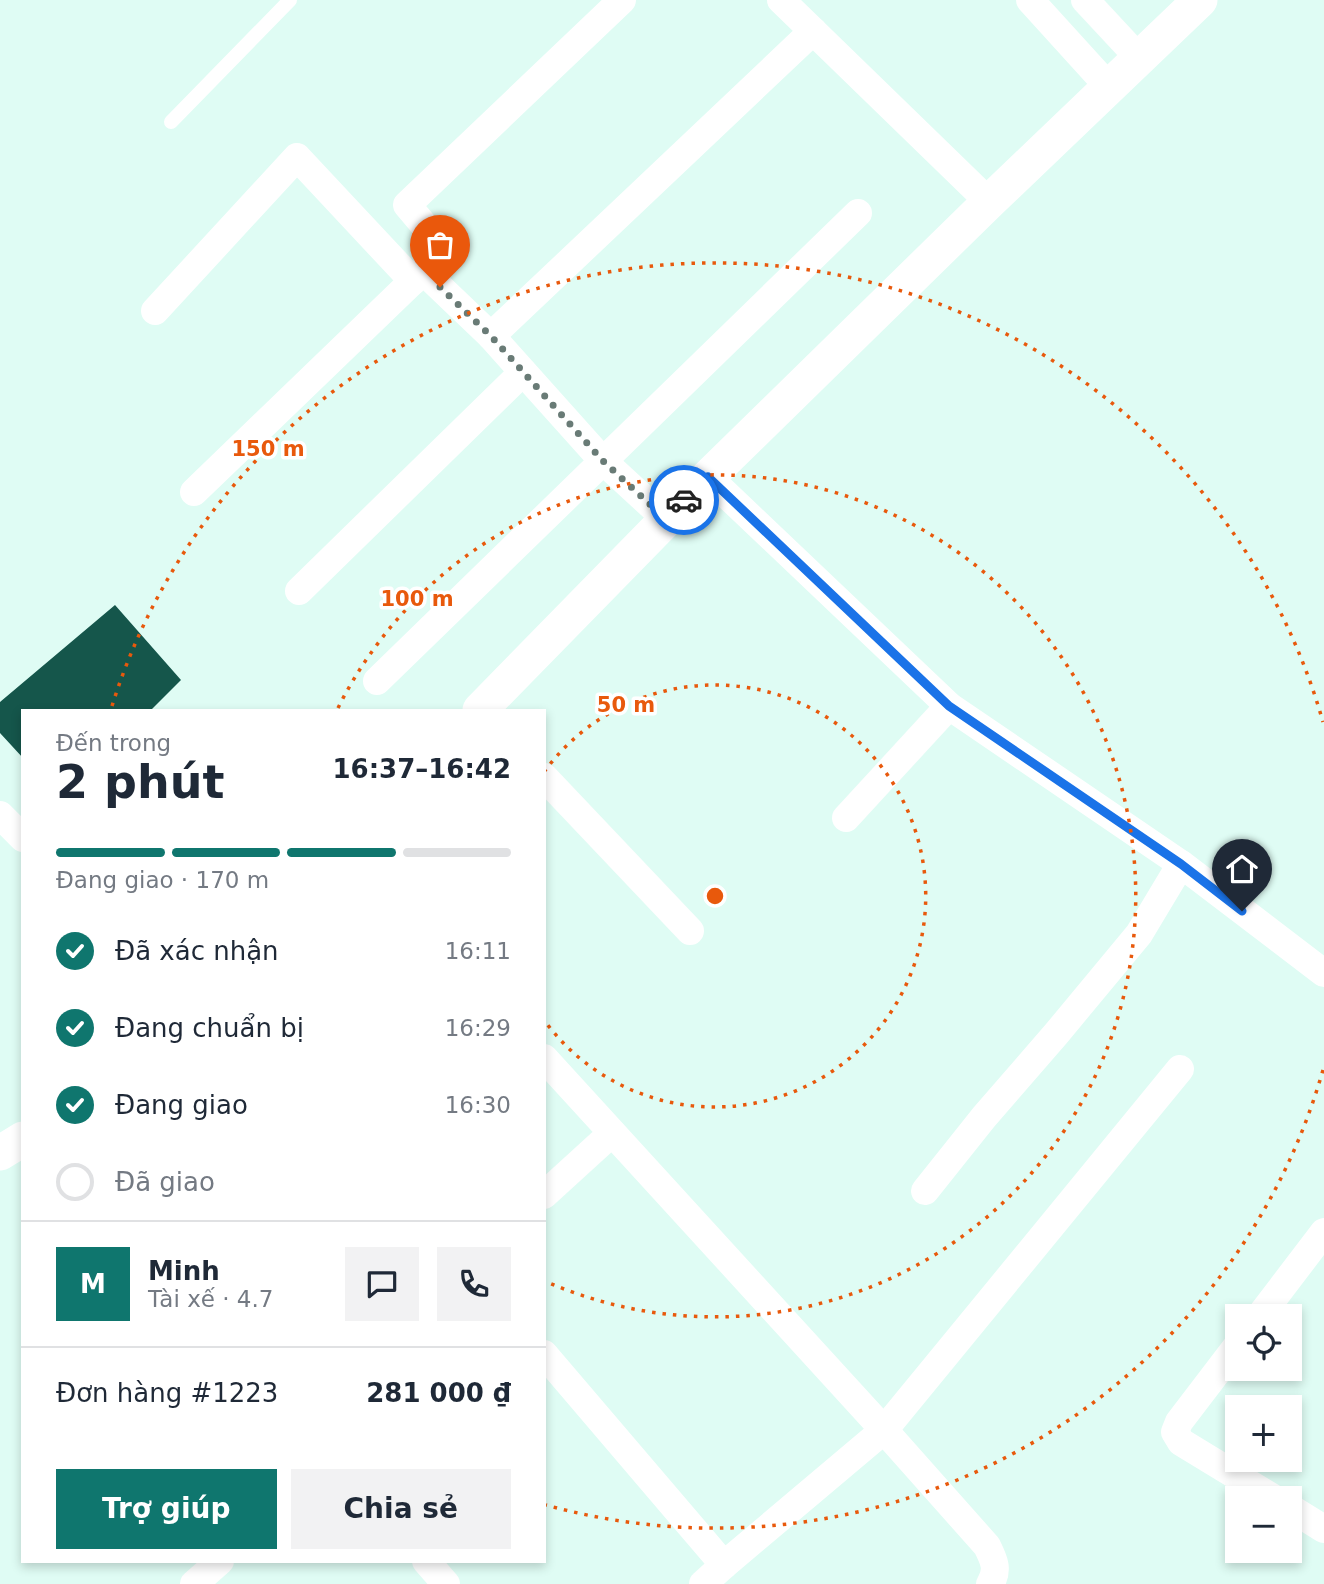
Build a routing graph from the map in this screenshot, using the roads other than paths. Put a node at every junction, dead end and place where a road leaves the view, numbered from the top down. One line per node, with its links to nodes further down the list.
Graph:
1 (290, 0): 10 (lane)
2 (622, 0): 13 (street)
3 (782, 0): 7 (street)
4 (1030, 0): 9 (street)
5 (1086, 0): 8 (street)
6 (1192, 3): 8 (street)
7 (813, 31): 11 (street); 15 (street)
8 (1139, 58): 9 (street)
9 (1109, 87): 11 (street)
10 (171, 122)
11 (989, 202): 18 (street)
12 (858, 213): 17 (street)
13 (418, 276): 14 (street); 15 (street); 19 (street)
14 (155, 311)
15 (491, 336): 16 (street)
16 (523, 372): 17 (street); 21 (street)
17 (603, 461): 20 (street); 22 (street)
18 (708, 477): 20 (street); 23 (street)
19 (194, 492)
20 (666, 519): 24 (street)
21 (299, 591)
22 (377, 681)
23 (949, 706): 27 (street); 29 (street)
24 (482, 709)
25 (546, 779): 30 (street)
26 (0, 816): 28 (street)
27 (846, 818)
28 (21, 836)
29 (1181, 864): 31 (street); 37 (street)
30 (690, 931)
31 (1324, 973)
32 (546, 1060): 34 (street)
33 (1180, 1069): 43 (street)
34 (612, 1133): 38 (street); 43 (street)
35 (21, 1140): 36 (street)
36 (0, 1153)
37 (925, 1191)
38 (546, 1193)
39 (1324, 1232): 40 (street)
40 (1269, 1304)
41 (546, 1356): 49 (street)
42 (1225, 1362): 44 (street)
43 (884, 1430): 49 (street); 53 (street)
44 (1253, 1486)
45 (1302, 1515): 46 (street)
46 (1324, 1529)
47 (218, 1563): 50 (street)
48 (428, 1563): 51 (street)
49 (724, 1565): 52 (street)
50 (194, 1584)
51 (446, 1584)
52 (703, 1584)
53 (990, 1584)

